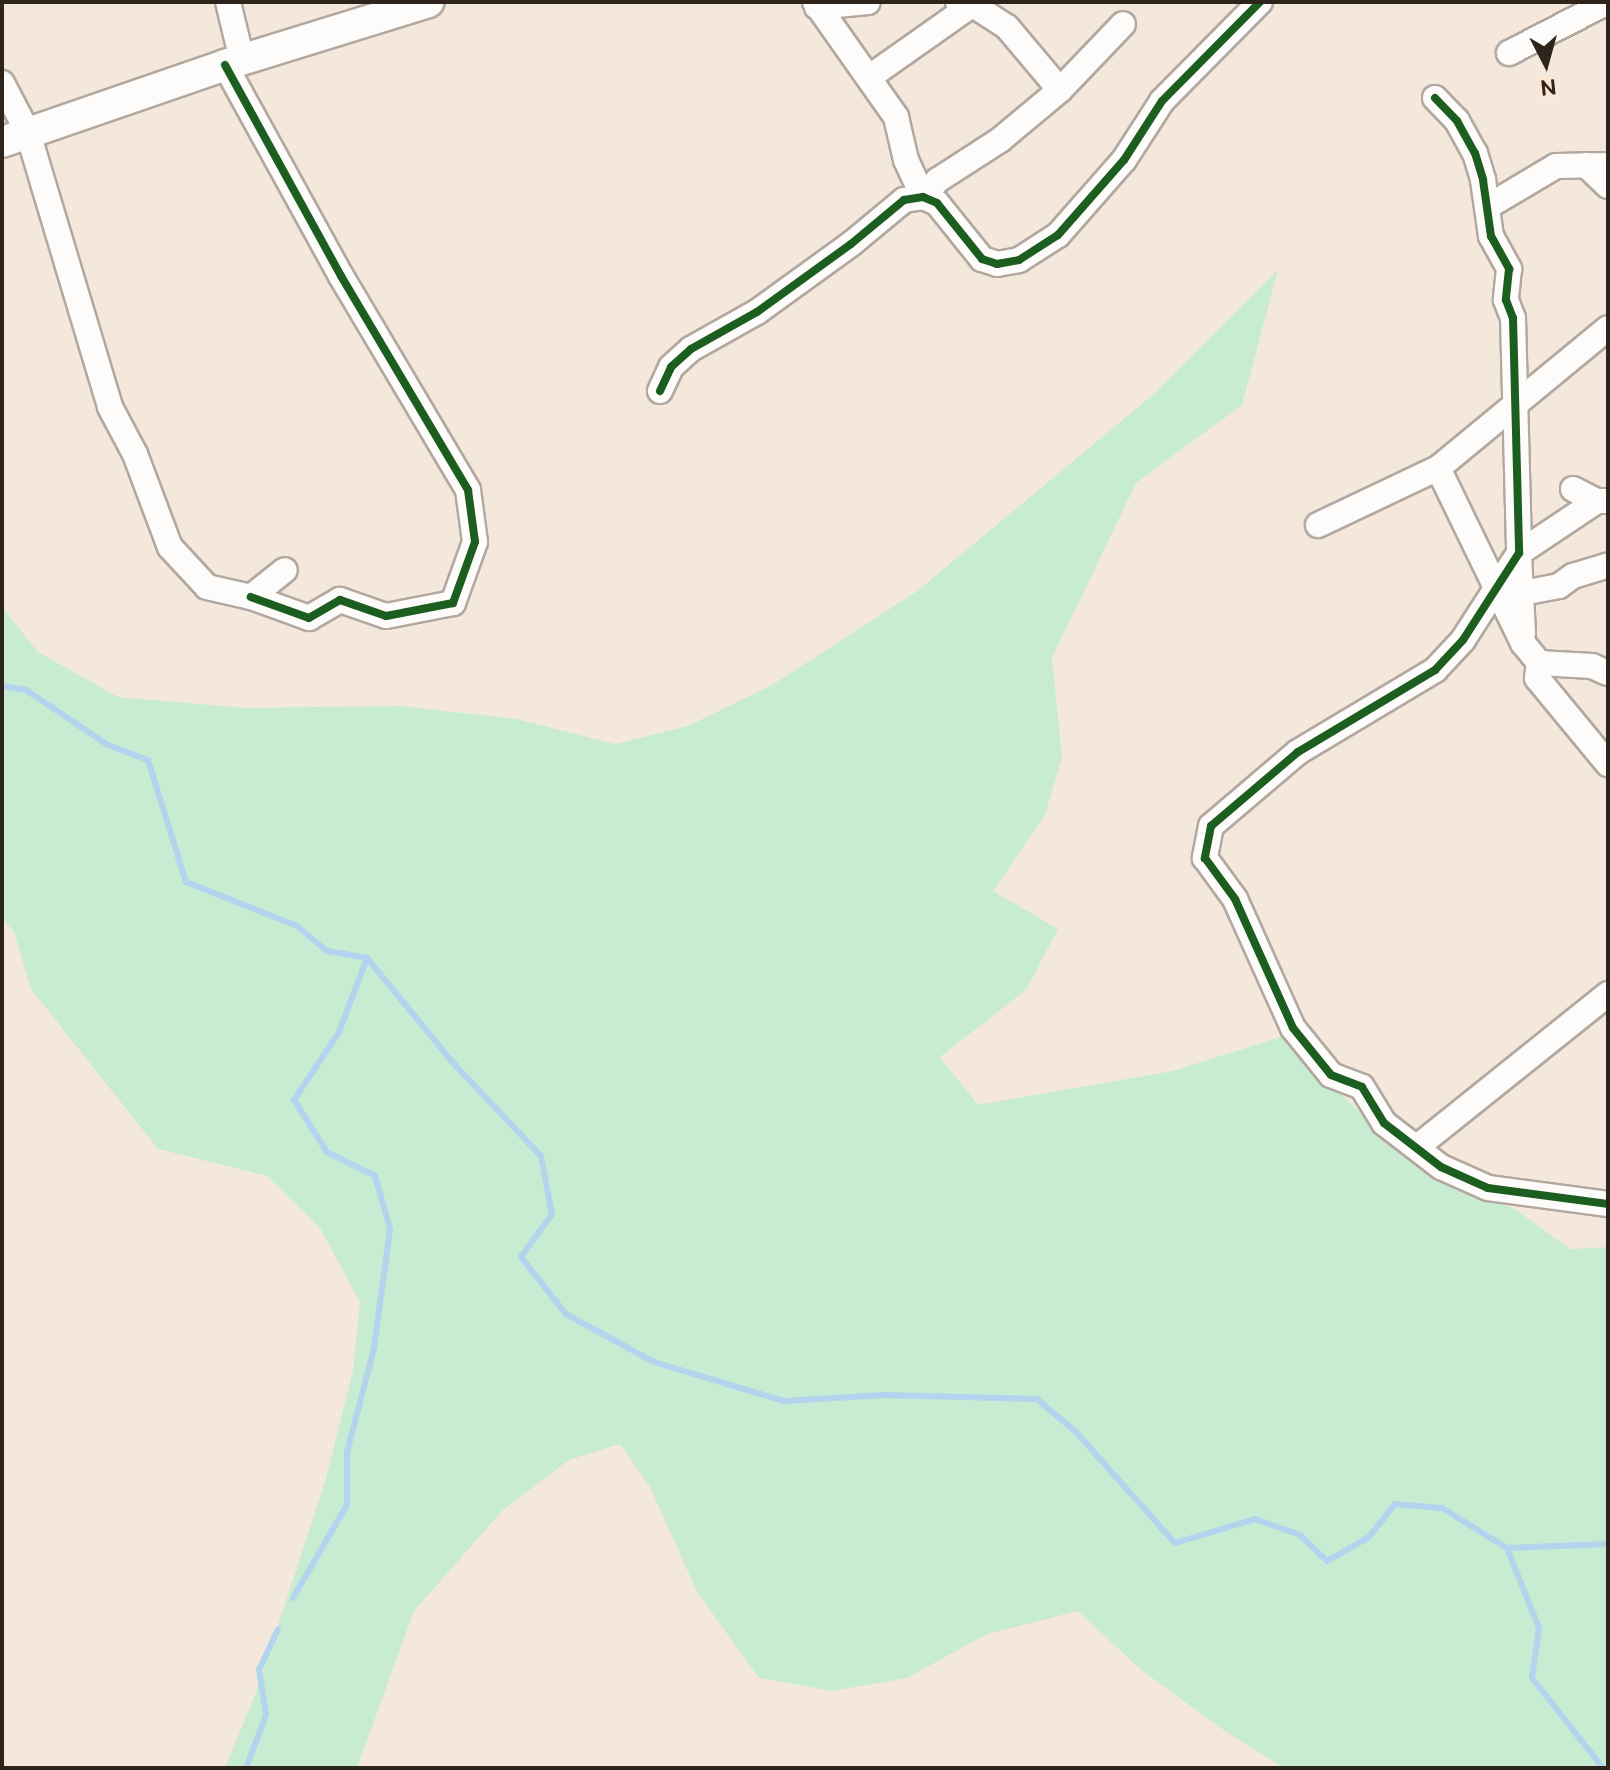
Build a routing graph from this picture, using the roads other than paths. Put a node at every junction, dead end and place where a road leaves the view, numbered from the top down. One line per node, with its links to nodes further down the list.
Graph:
1 (228, 2): 11 (street)
2 (428, 2): 8 (street)
3 (868, 2): 7 (street)
4 (1260, 2): 19 (street)
5 (1608, 2): 10 (street)
6 (969, 3): 12 (street); 14 (street)
7 (816, 4): 12 (street)
8 (390, 8): 11 (street)
9 (1123, 24): 14 (street)
10 (1509, 53)
11 (234, 62): 16 (street); 32 (street)
12 (871, 76): 19 (street)
13 (2, 83): 16 (street)
14 (1060, 90): 19 (street)
15 (1435, 98): 20 (street)
16 (15, 137): 32 (street)
17 (1597, 165): 18 (street); 20 (street)
18 (1608, 186)
19 (923, 197): 22 (street)
20 (1487, 207): 23 (street)
21 (1608, 328): 23 (street)
22 (660, 391)
23 (1515, 402): 24 (street); 28 (street)
24 (1438, 468): 27 (street); 31 (street)
25 (1573, 489): 26 (street)
26 (1603, 501): 28 (street)
27 (1318, 525)
28 (1519, 553): 31 (street)
29 (1608, 565): 31 (street)
30 (285, 570): 32 (street)
31 (1506, 592): 33 (street); 37 (street)
32 (251, 597)
33 (1539, 663): 34 (street); 35 (street)
34 (1608, 673)
35 (1608, 764)
36 (1608, 994): 37 (street)
37 (1417, 1147): 38 (street)
38 (1608, 1204)

